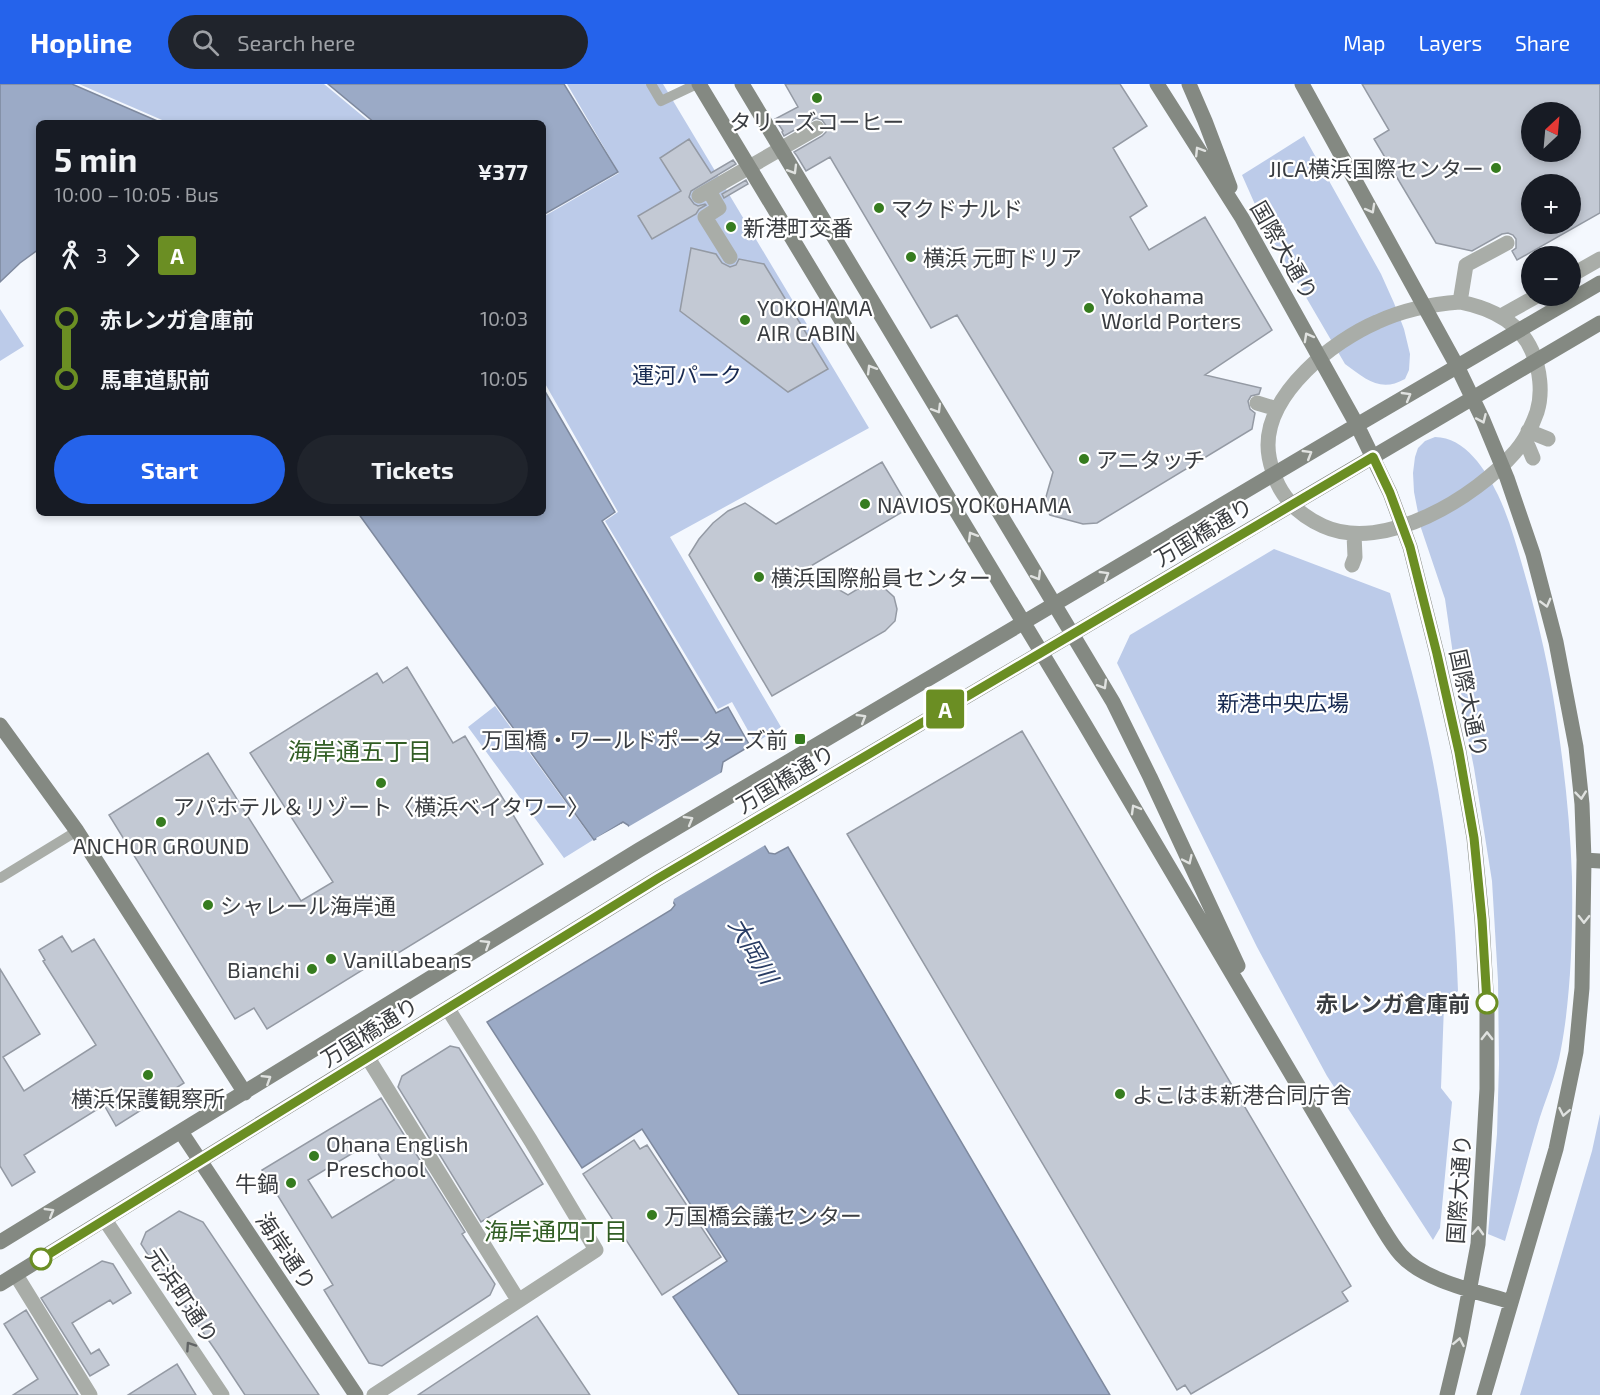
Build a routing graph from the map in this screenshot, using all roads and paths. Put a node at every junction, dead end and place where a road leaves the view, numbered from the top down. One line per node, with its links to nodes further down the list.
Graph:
1 (651, 84): 2 (lane)
2 (698, 84): 32 (street, one-way to 2)
3 (742, 84): 31 (street, one-way to 31)
4 (1157, 84): 10 (street, 国際大通り, one-way to 4)
5 (1189, 84): 10 (street)
6 (1295, 84): 8 (street)
7 (1302, 84): 8 (street)
8 (1323, 122): 20 (street, one-way to 20)
9 (817, 128): 12 (street)
10 (1242, 218): 24 (street, 国際大通り, one-way to 10)
11 (1507, 243): 16 (street)
12 (730, 257)
13 (1600, 259): 14 (street)
14 (1581, 270)
15 (1600, 283): 20 (street, 万国橋通り)
16 (1460, 302): 18 (street); 23 (street)
17 (1521, 305): 18 (street)
18 (1501, 316): 25 (street)
19 (1600, 323): 21 (street, 万国橋通り)
20 (1457, 366): 21 (street); 24 (street, 万国橋通り, one-way to 20)
21 (1473, 398): 27 (street, 万国橋通り); 37 (street, one-way to 37)
22 (1257, 403): 23 (street)
23 (1277, 409): 29 (street)
24 (1357, 425): 27 (street, 国際大通り); 31 (street, 万国橋通り, one-way to 24)
25 (1526, 436): 26 (street); 28 (street); 29 (street)
26 (1548, 439)
27 (1373, 457): 33 (street, 万国橋通り); 50 (street, 国際大通り, one-way to 27)
28 (1533, 458)
29 (1354, 534): 30 (street)
30 (1352, 565)
31 (1054, 605): 32 (street, 万国橋通り); 33 (street)
32 (1024, 622): 34 (street); 43 (street, 万国橋通り, one-way to 32)
33 (1072, 635): 34 (street, 万国橋通り); 41 (street, one-way to 41)
34 (1042, 652): 40 (street, 万国橋通り); 41 (street, one-way to 34)
35 (0, 725): 36 (street)
36 (76, 831): 39 (lane); 43 (street)
37 (1584, 860): 38 (street); 52 (street, one-way to 52)
38 (1600, 861)
39 (0, 878)
40 (448, 1009): 42 (street, 万国橋通り); 51 (street)
41 (1271, 1040): 50 (street)
42 (368, 1058): 45 (street, 万国橋通り); 51 (street)
43 (245, 1093): 44 (street, 万国橋通り)
44 (181, 1132): 45 (street, 海岸通り); 47 (street, 万国橋通り, one-way to 44)
45 (201, 1162): 46 (street, 万国橋通り); 55 (street, 海岸通り)
46 (105, 1220): 48 (street, 万国橋通り); 54 (street, 元浜町通り, one-way to 46)
47 (0, 1242)
48 (16, 1275): 49 (street, 万国橋通り); 53 (street)
49 (0, 1284)
50 (1469, 1289): 52 (street); 57 (street, 国際大通り, one-way to 50)
51 (518, 1300): 56 (street)
52 (1511, 1302): 58 (street)
53 (90, 1395)
54 (222, 1395)
55 (356, 1395)
56 (374, 1395)
57 (1447, 1395)
58 (1484, 1395)

